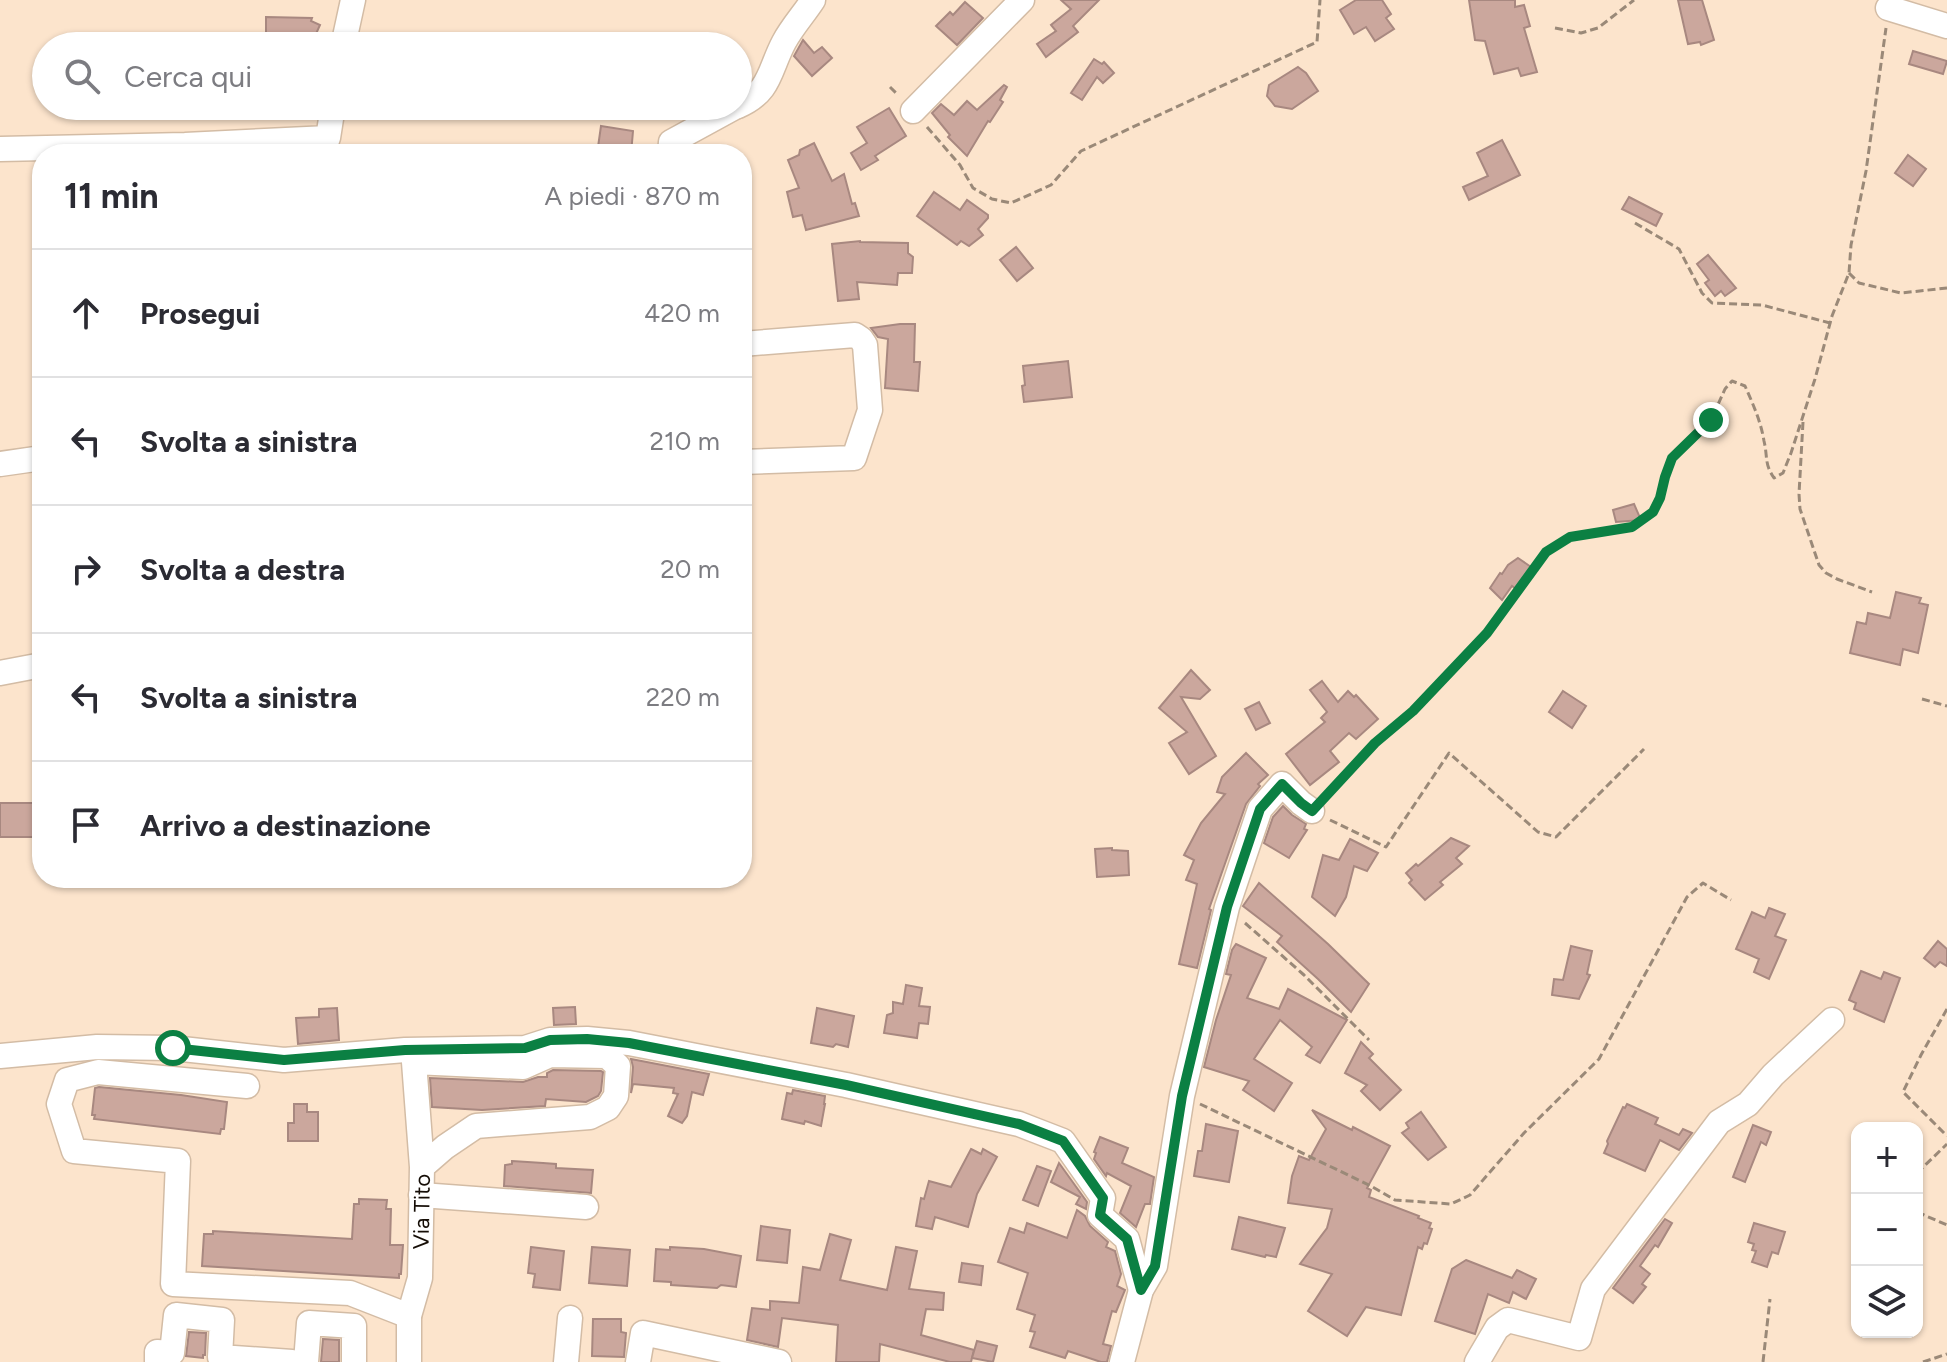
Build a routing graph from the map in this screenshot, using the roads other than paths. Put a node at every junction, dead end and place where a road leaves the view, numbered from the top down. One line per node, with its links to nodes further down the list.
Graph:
1 (353, 0): 6 (street)
2 (813, 0): 7 (street)
3 (1022, 0): 8 (street)
4 (1888, 8): 5 (street)
5 (1947, 26)
6 (346, 32)
7 (752, 100)
8 (913, 111)
9 (331, 120): 11 (street)
10 (712, 120): 12 (street)
11 (205, 144)
12 (671, 144)
13 (32, 148): 14 (street)
14 (0, 149)
15 (752, 343): 17 (street)
16 (32, 459): 18 (street)
17 (752, 462)
18 (0, 464)
19 (32, 667): 20 (street)
20 (0, 673)
21 (1312, 811): 28 (street)
22 (1832, 1020): 40 (street)
23 (0, 1056): 28 (street)
24 (247, 1086): 29 (street)
25 (422, 1167): 25 (street, Via Tito); 26 (street, Via Tito)
26 (421, 1195): 27 (street); 29 (street, Via Tito)
27 (586, 1207)
28 (1141, 1290): 39 (street)
29 (409, 1316): 35 (street, Via Tito)
30 (570, 1318): 36 (street)
31 (157, 1362): 32 (street)
32 (292, 1362)
33 (306, 1362): 34 (street)
34 (354, 1362)
35 (409, 1362)
36 (566, 1362)
37 (638, 1362): 38 (street)
38 (779, 1362)
39 (1122, 1362)
40 (1477, 1362)

